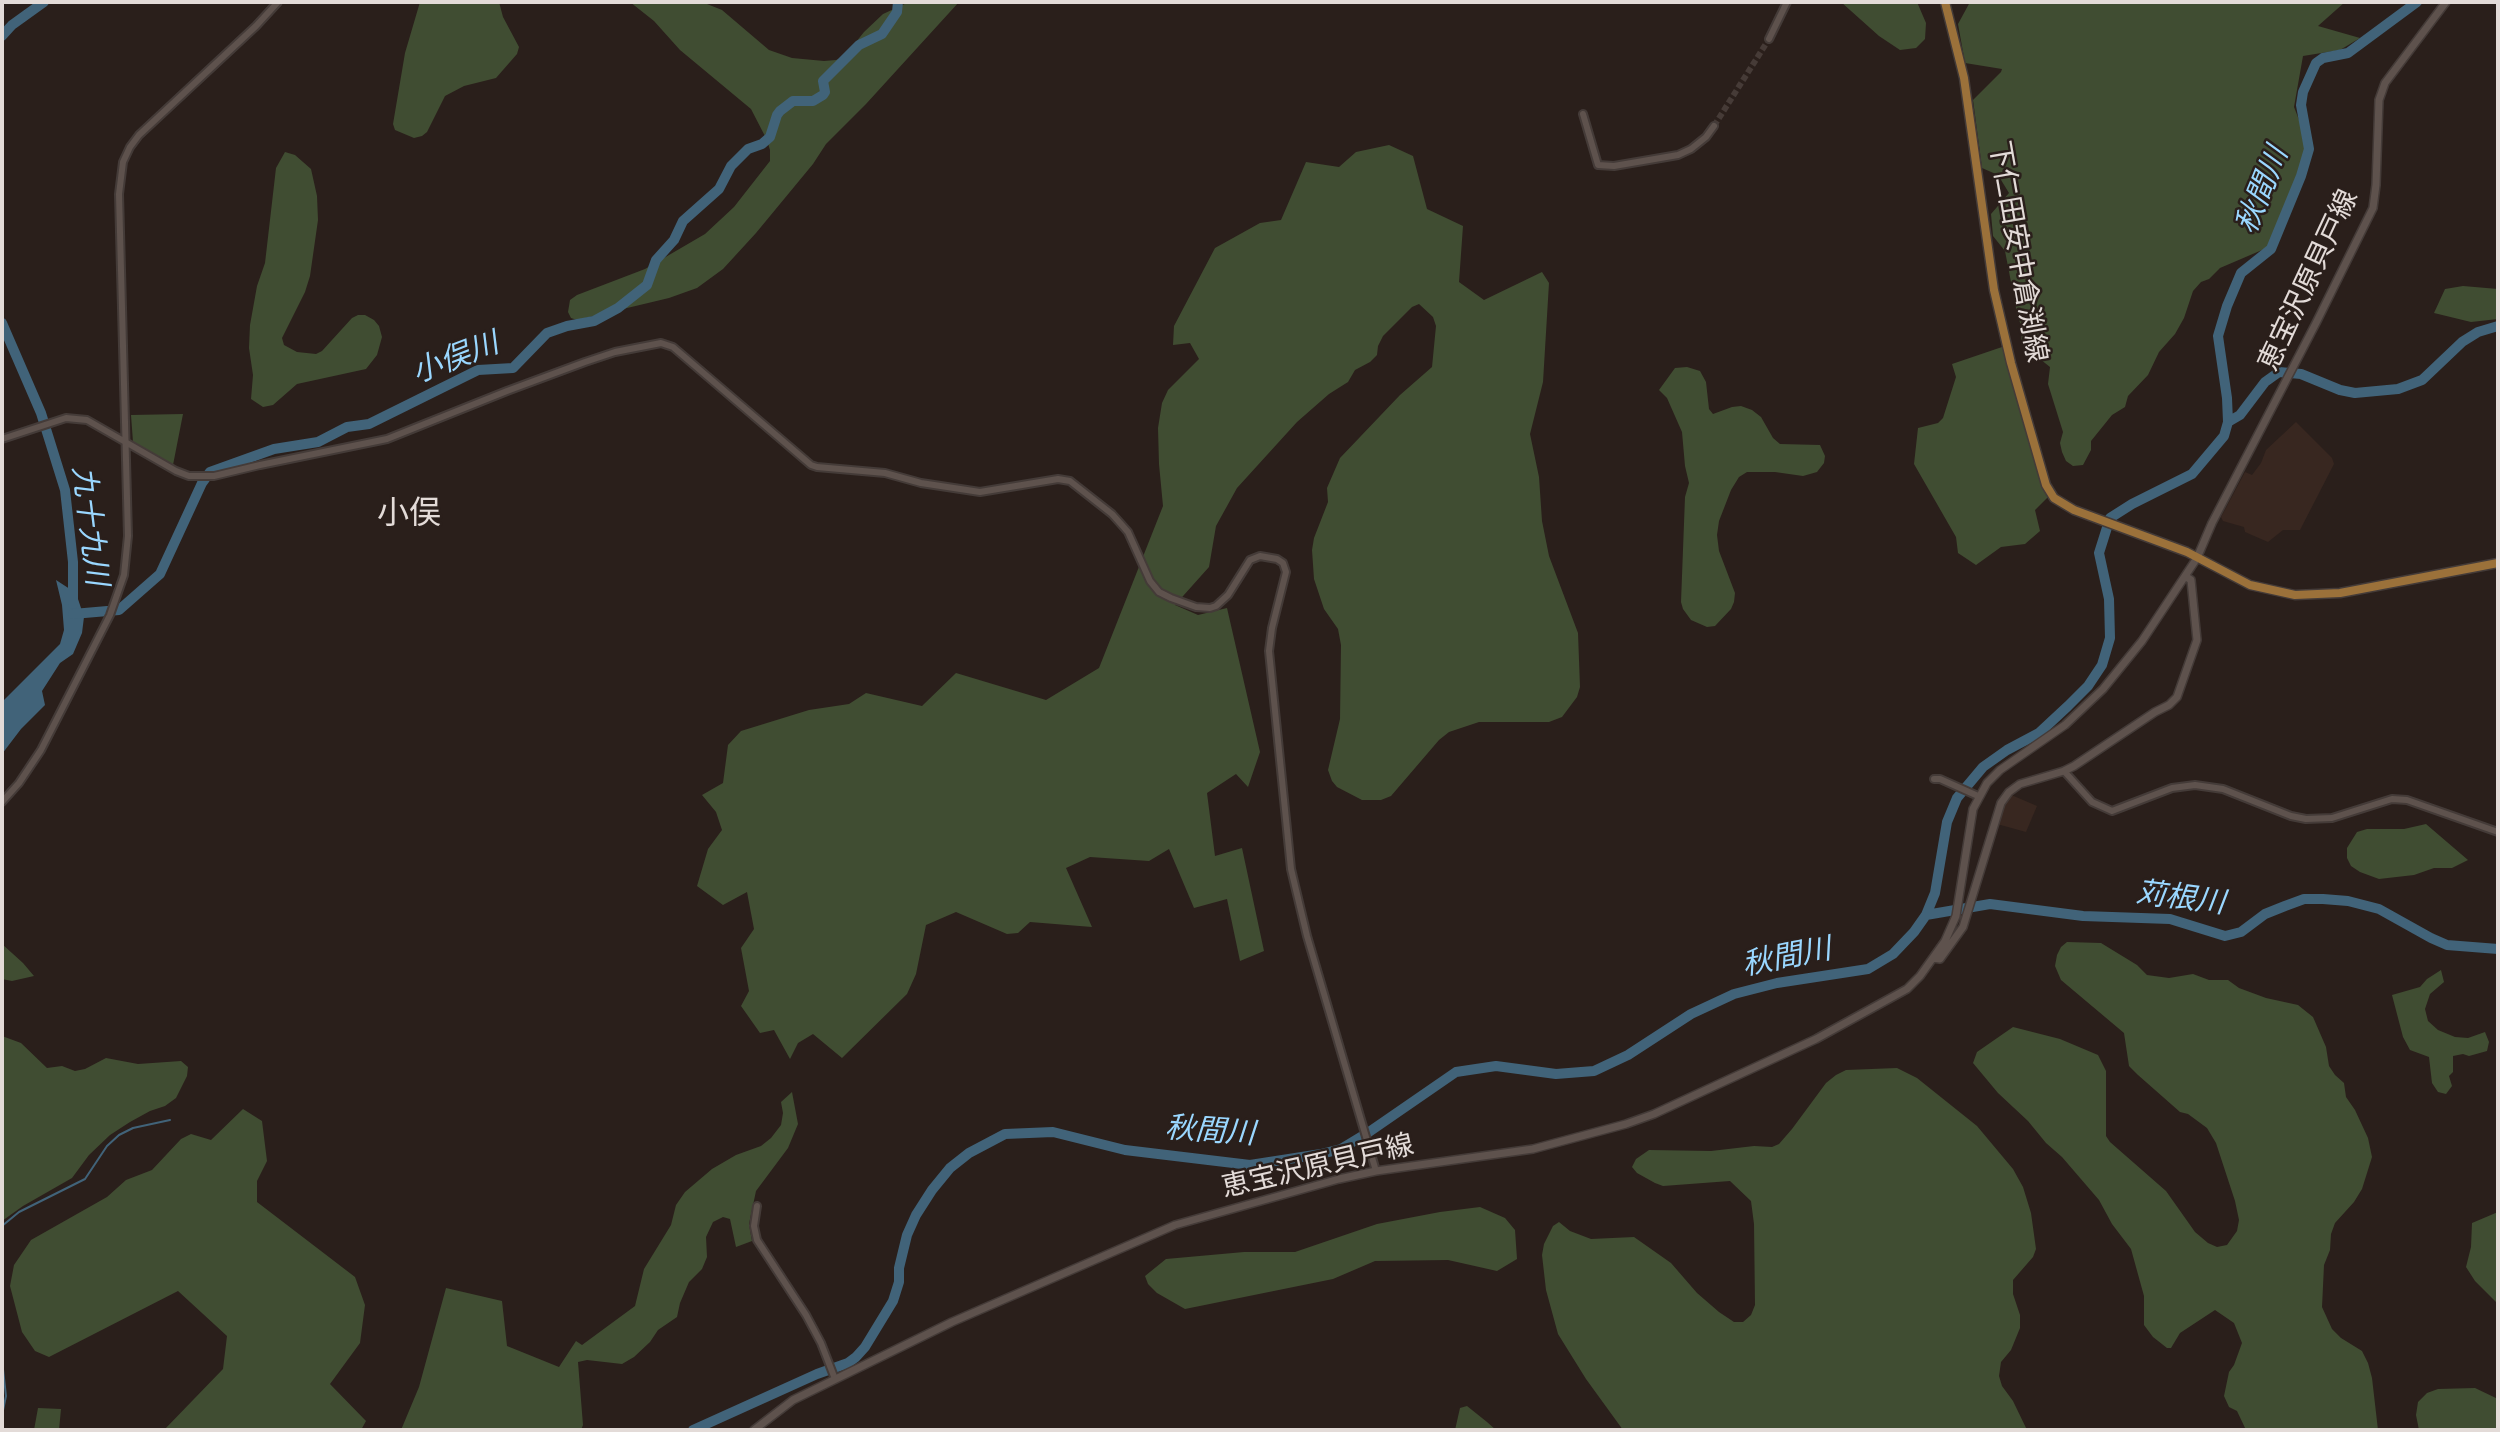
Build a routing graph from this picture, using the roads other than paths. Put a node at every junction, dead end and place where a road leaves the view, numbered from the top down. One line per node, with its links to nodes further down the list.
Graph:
1 (278, 2): 9 (street)
2 (1787, 2): 5 (street)
3 (1945, 2): 10 (main road, 下仁田安中倉渕線)
4 (2446, 2): 10 (main road, 恵宝沢原貝戸線)
5 (1769, 39)
6 (1583, 114): 7 (street)
7 (1714, 126)
8 (2, 439): 9 (street)
9 (126, 442): 16 (street); 19 (street)
10 (2197, 558): 11 (main road); 12 (main road, 恵宝沢原貝戸線)
11 (2498, 563)
12 (2185, 576): 13 (main road); 15 (main road, 恵宝沢原貝戸線)
13 (2064, 771): 17 (street); 18 (main road, 恵宝沢原貝戸線)
14 (1934, 779): 15 (street)
15 (1975, 794): 18 (main road, 恵宝沢原貝戸線)
16 (2, 802)
17 (2498, 832)
18 (1933, 958): 19 (main road, 恵宝沢原貝戸線)
19 (1376, 1171): 21 (main road, 恵宝沢原貝戸線)
20 (757, 1206): 21 (street)
21 (834, 1377): 22 (main road, 恵宝沢原貝戸線)
22 (754, 1430)

